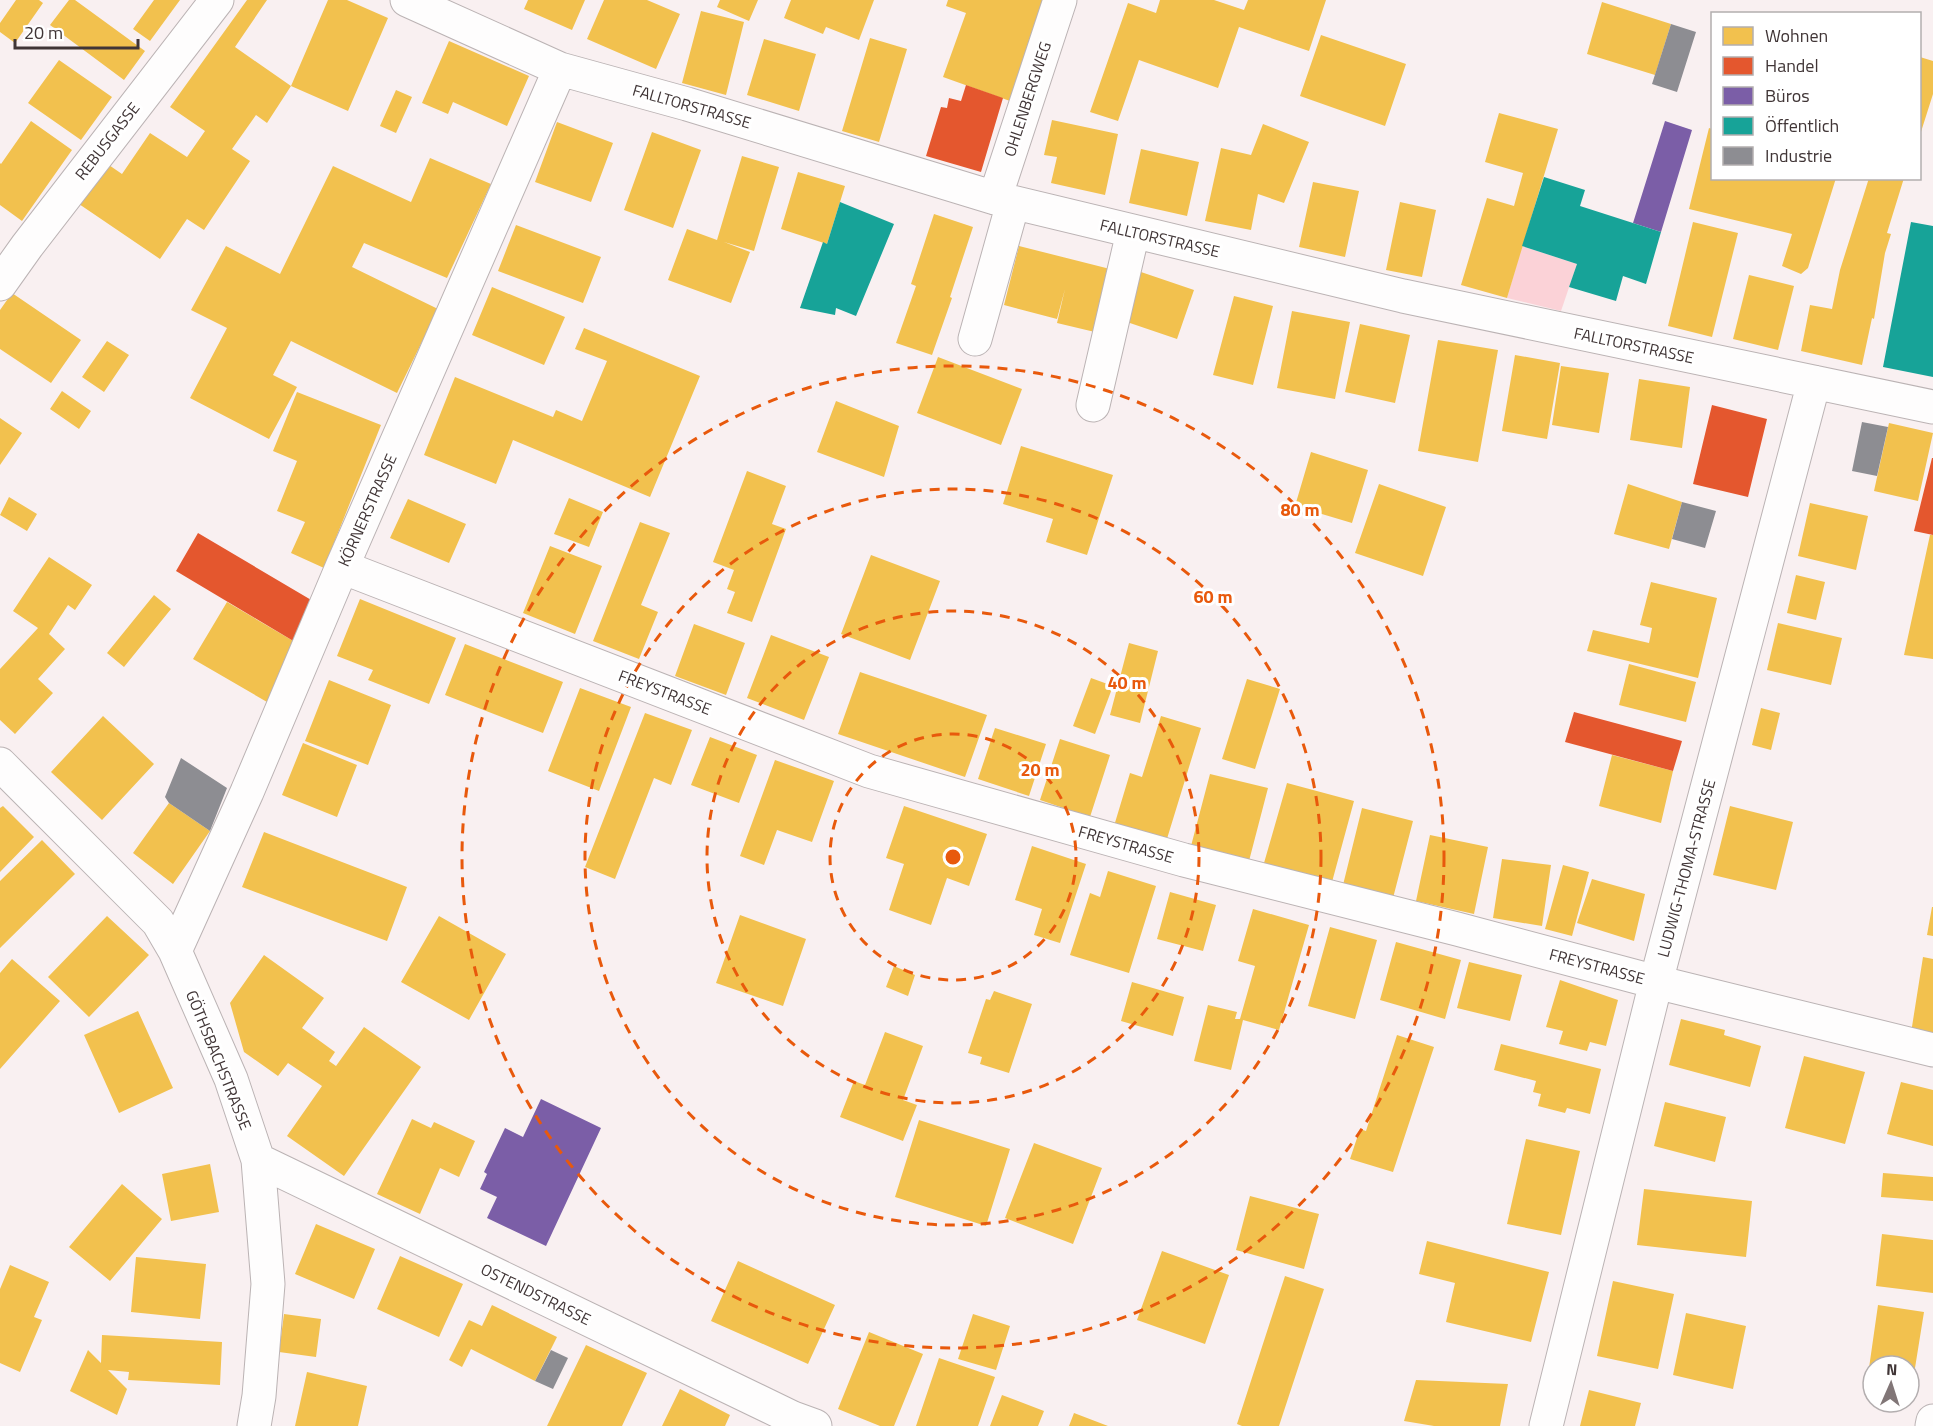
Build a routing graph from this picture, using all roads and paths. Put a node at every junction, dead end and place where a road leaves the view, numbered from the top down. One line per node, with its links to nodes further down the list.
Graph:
1 (217, 0): 7 (street, REBUSGASSE)
2 (407, 0): 4 (street, FALLTORSTRASSE)
3 (1060, 0): 5 (street, OHLENBERGWEG)
4 (560, 69): 5 (street, FALLTORSTRASSE); 12 (street, KÖRNERSTRASSE)
5 (1004, 200): 6 (street, FALLTORSTRASSE); 8 (street, OHLENBERGWEG)
6 (1133, 232): 9 (street, FALLTORSTRASSE); 10 (street)
7 (0, 284)
8 (975, 339)
9 (1814, 382): 11 (street, FALLTORSTRASSE); 15 (street, LUDWIG-THOMA-STRASSE)
10 (1093, 405)
11 (1933, 407)
12 (342, 567): 14 (street, KÖRNERSTRASSE); 15 (street, FREYSTRASSE)
13 (0, 764): 14 (street, GÖTHSBACHSTRASSE)
14 (175, 951): 17 (street, GÖTHSBACHSTRASSE)
15 (1656, 982): 16 (street, FREYSTRASSE); 21 (street, LUDWIG-THOMA-STRASSE)
16 (1933, 1050)
17 (258, 1160): 19 (street, GÖTHSBACHSTRASSE); 20 (street, OSTENDSTRASSE)
18 (1933, 1421): 22 (street)
19 (254, 1426)
20 (815, 1426)
21 (1546, 1426)
22 (1932, 1426)

